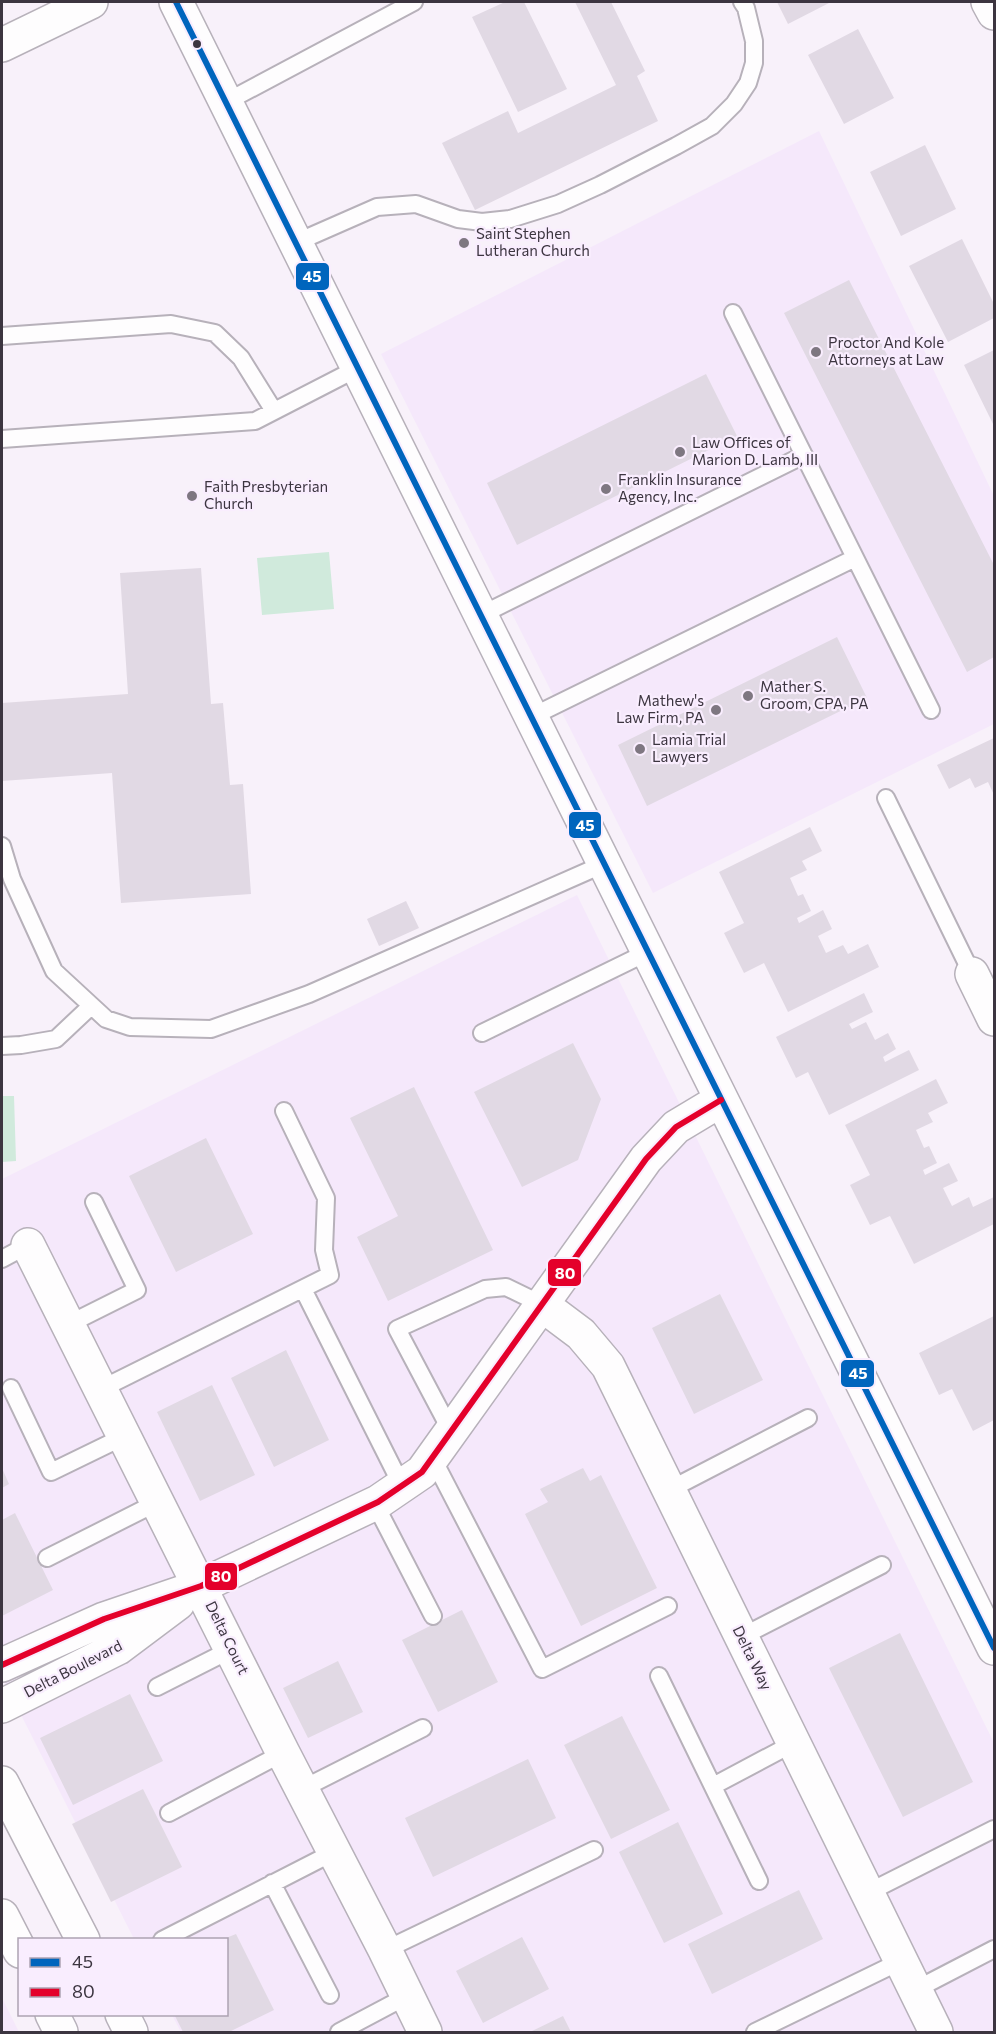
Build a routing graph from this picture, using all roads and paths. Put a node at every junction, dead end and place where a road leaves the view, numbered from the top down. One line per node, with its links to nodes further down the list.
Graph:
1 (91, 2): 7 (street)
2 (176, 2): 8 (street)
3 (414, 2): 8 (lane)
4 (742, 2): 9 (lane)
5 (988, 2): 6 (street)
6 (994, 13)
7 (2, 45)
8 (226, 102): 9 (street)
9 (296, 243): 12 (street)
10 (733, 313): 15 (lane)
11 (2, 336): 13 (lane)
12 (358, 368): 13 (lane); 17 (street)
13 (274, 411): 14 (lane)
14 (2, 439)
15 (804, 455): 16 (lane); 17 (lane)
16 (855, 558): 18 (lane); 19 (lane)
17 (481, 615): 19 (street)
18 (931, 710)
19 (531, 717): 22 (street)
20 (886, 798): 24 (lane)
21 (2, 846): 25 (lane)
22 (604, 864): 23 (street); 25 (lane)
23 (648, 952): 27 (lane); 29 (street)
24 (972, 974): 26 (street)
25 (92, 1006): 28 (lane)
26 (994, 1019)
27 (482, 1033)
28 (2, 1046)
29 (721, 1100): 34 (street, Delta Boulevard); 51 (street)
30 (284, 1111): 33 (lane)
31 (94, 1202): 35 (lane)
32 (15, 1252): 35 (street, Delta Court)
33 (303, 1289): 37 (lane); 41 (lane)
34 (541, 1304): 40 (street, Delta Boulevard); 40 (lane); 42 (street, Delta Way)
35 (69, 1324): 37 (street, Delta Court)
36 (11, 1388): 39 (lane)
37 (101, 1389): 39 (street, Delta Court)
38 (808, 1418): 42 (lane)
39 (125, 1436): 43 (street, Delta Court)
40 (441, 1444): 41 (street, Delta Boulevard); 48 (lane)
41 (402, 1486): 44 (street, Delta Boulevard)
42 (669, 1490): 50 (street, Delta Way)
43 (158, 1502): 45 (lane); 47 (street, Delta Court)
44 (375, 1504): 47 (street, Delta Boulevard); 49 (lane)
45 (47, 1558)
46 (882, 1565): 50 (lane)
47 (201, 1586): 52 (street, Delta Court); 53 (street, Delta Boulevard); 56 (street, Delta Boulevard)
48 (668, 1606)
49 (433, 1616)
50 (741, 1637): 58 (street, Delta Way)
51 (994, 1648)
52 (232, 1649): 55 (lane); 59 (street, Delta Court)
53 (2, 1665)
54 (659, 1676): 61 (lane)
55 (157, 1687)
56 (2, 1706)
57 (423, 1728): 62 (lane)
58 (794, 1743): 61 (lane); 69 (street, Delta Way)
59 (283, 1753): 62 (street, Delta Court); 63 (lane)
60 (2, 1783): 71 (street)
61 (713, 1786): 67 (lane)
62 (302, 1789): 66 (street, Delta Court)
63 (169, 1813)
64 (994, 1829): 69 (lane)
65 (594, 1850): 75 (lane)
66 (334, 1852): 68 (lane); 75 (street, Delta Court)
67 (759, 1881)
68 (272, 1883): 72 (lane); 78 (lane)
69 (867, 1893): 76 (street, Delta Way)
70 (2, 1916): 73 (street)
71 (82, 1938)
72 (166, 1938)
73 (18, 1947)
74 (994, 1949): 77 (lane)
75 (385, 1950): 79 (street, Delta Court)
76 (901, 1961): 77 (street, Delta Way); 86 (lane)
77 (915, 1990): 87 (street, Delta Way)
78 (330, 1995)
79 (407, 1996): 84 (lane); 85 (street, Delta Court)
80 (53, 2016): 82 (street)
81 (123, 2016): 83 (street)
82 (61, 2032)
83 (131, 2032)
84 (339, 2032)
85 (425, 2032)
86 (754, 2032)
87 (936, 2032)

